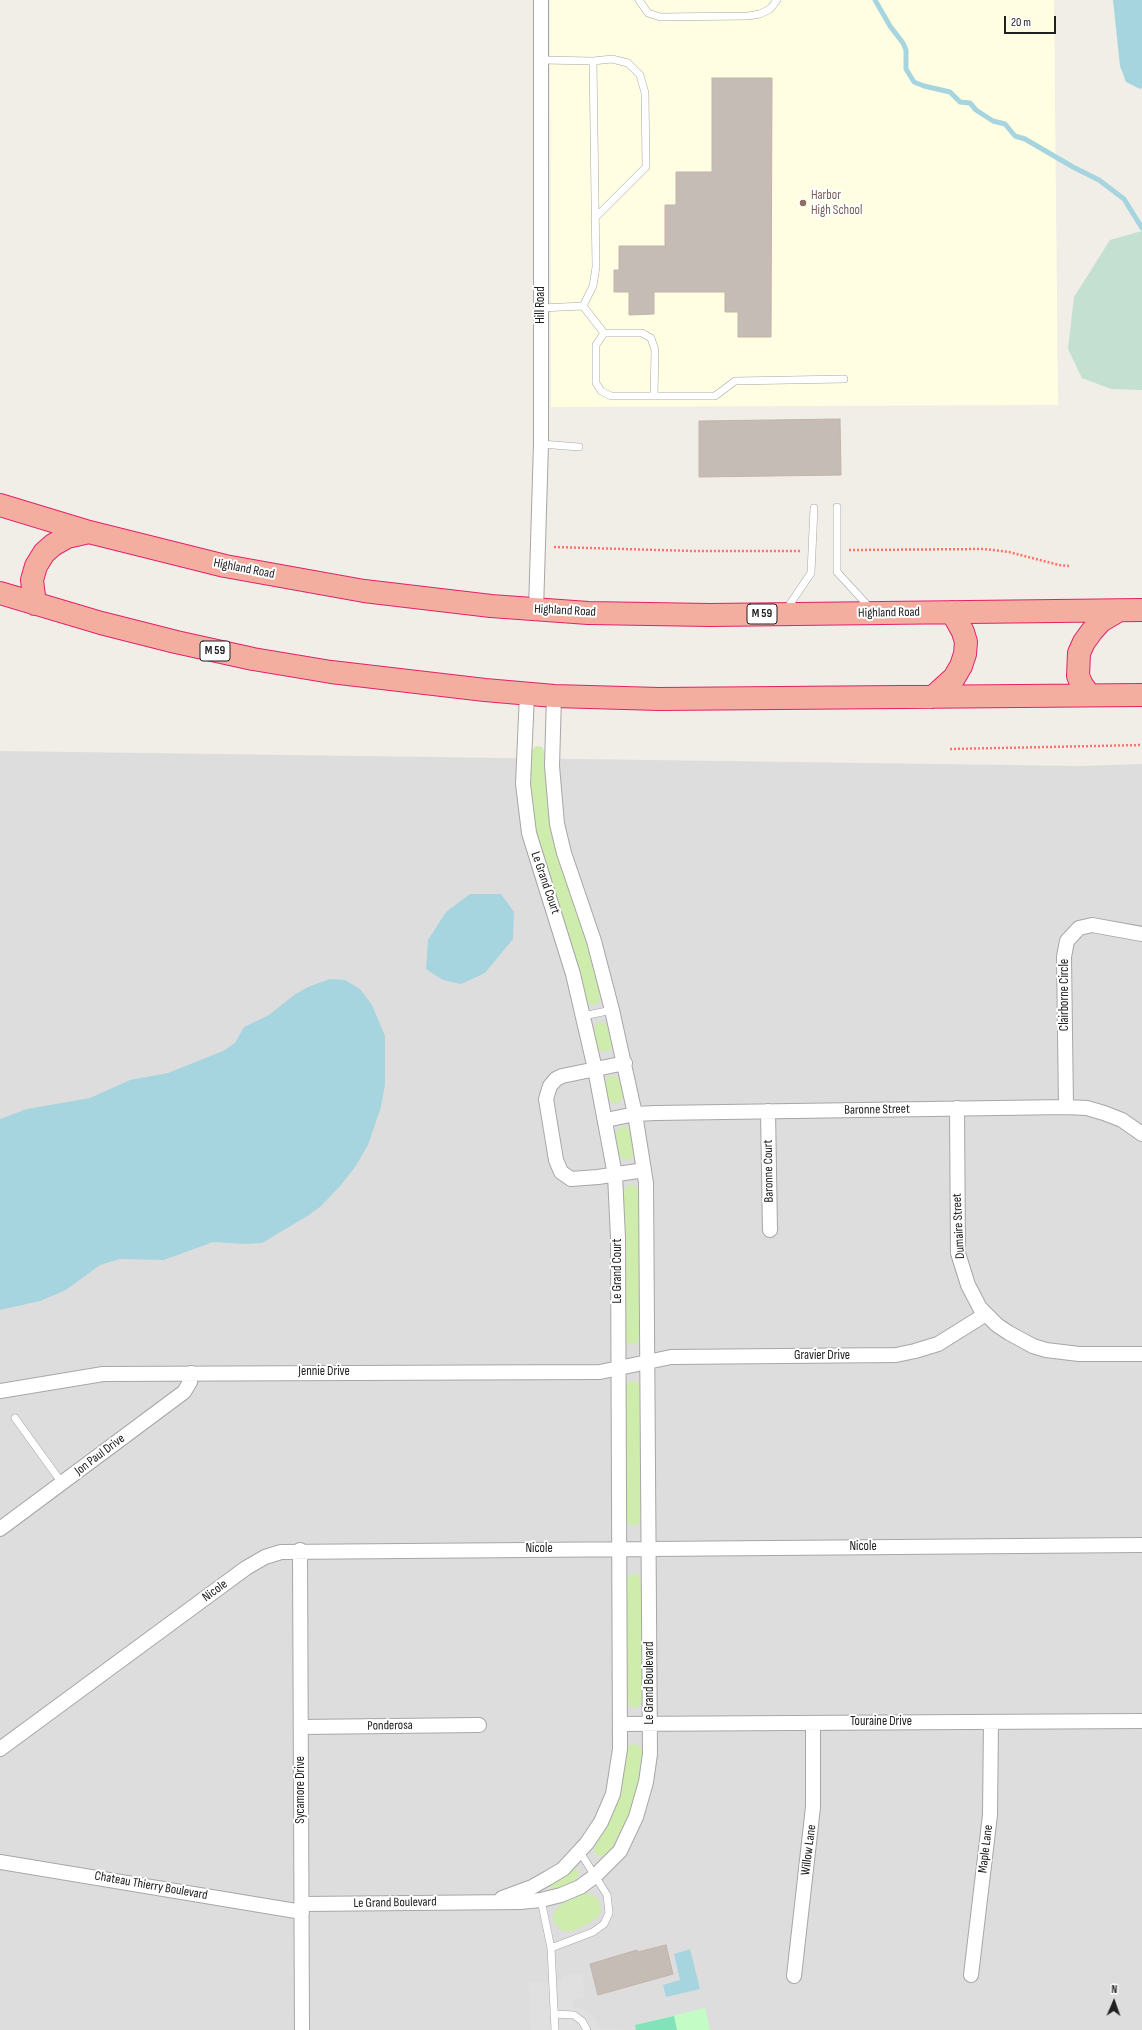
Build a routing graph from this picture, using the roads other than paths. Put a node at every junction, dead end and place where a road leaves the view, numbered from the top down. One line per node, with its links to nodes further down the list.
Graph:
1 (541, 0): 4 (street, Hill Road)
2 (639, 0): 3 (lane)
3 (777, 0)
4 (542, 60): 5 (lane); 8 (street, Hill Road)
5 (593, 61): 6 (lane); 6 (lane)
6 (595, 218): 7 (lane)
7 (583, 306): 8 (lane); 9 (lane)
8 (541, 308): 12 (street, Hill Road)
9 (604, 333): 11 (lane); 11 (lane)
10 (844, 380): 11 (lane)
11 (654, 396)
12 (541, 444): 13 (lane); 20 (street, Hill Road)
13 (579, 447)
14 (0, 505): 17 (highway, Highland Road / M 59)
15 (837, 507): 24 (lane)
16 (814, 508): 25 (lane)
17 (89, 532): 19 (highway); 20 (highway, Highland Road / M 59)
18 (0, 593): 19 (highway, M 59)
19 (35, 604): 26 (highway, M 59)
20 (536, 610): 25 (highway, Highland Road / M 59)
21 (1118, 610): 22 (highway, Highland Road / M 59); 23 (highway, Highland Road / M 59); 27 (highway)
22 (1142, 610)
23 (952, 612): 24 (highway, Highland Road / M 59); 30 (highway)
24 (875, 613): 25 (highway, Highland Road / M 59)
25 (782, 614)
26 (527, 694): 29 (highway, M 59); 33 (street, Le Grand Court)
27 (1089, 695): 28 (highway, M 59); 30 (highway, M 59)
28 (1142, 695)
29 (554, 696): 30 (highway, M 59); 32 (street)
30 (933, 697)
31 (1142, 934): 36 (street, Clairborne Circle)
32 (612, 1010): 33 (lane); 34 (street)
33 (583, 1016): 35 (street, Le Grand Court)
34 (625, 1063): 35 (street); 39 (street)
35 (595, 1069): 40 (street, Le Grand Court); 43 (street)
36 (1066, 1107): 37 (street, Baronne Street); 41 (street, Baronne Street)
37 (957, 1108): 38 (street, Baronne Street); 45 (street, Dumaire Street)
38 (768, 1111): 39 (street, Baronne Street); 44 (street, Baronne Court)
39 (635, 1114): 40 (street, Baronne Street); 42 (street)
40 (606, 1120): 43 (street, Le Grand Court)
41 (1142, 1134)
42 (644, 1170): 43 (street); 47 (street)
43 (615, 1175): 48 (street, Le Grand Court)
44 (770, 1230)
45 (986, 1314): 46 (street, Dumaire Street); 47 (street, Gravier Drive)
46 (1142, 1354)
47 (648, 1362): 48 (street, Jennie Drive); 56 (street, Le Grand Boulevard)
48 (618, 1368): 49 (street, Jennie Drive); 55 (street, Le Grand Boulevard)
49 (190, 1373): 50 (street, Jennie Drive); 52 (street, Jon Paul Drive)
50 (0, 1391)
51 (15, 1418): 52 (lane)
52 (62, 1483): 53 (street, Jon Paul Drive)
53 (0, 1529)
54 (1142, 1545): 56 (street, Nicole)
55 (619, 1548): 56 (street, Nicole); 57 (street, Nicole); 61 (street, Le Grand Boulevard)
56 (649, 1548): 62 (street, Le Grand Boulevard)
57 (300, 1550): 64 (street, Sycamore Drive); 65 (street, Nicole)
58 (1142, 1721): 59 (street, Touraine Drive)
59 (991, 1722): 60 (street, Touraine Drive); 73 (street, Maple Lane)
60 (813, 1723): 62 (street, Touraine Drive); 74 (street, Willow Lane)
61 (620, 1724): 62 (street, Touraine Drive); 66 (street, Le Grand Boulevard)
62 (650, 1724): 68 (street, Le Grand Boulevard)
63 (479, 1726): 64 (street, Ponderosa)
64 (301, 1727): 71 (street, Sycamore Drive)
65 (0, 1748)
66 (580, 1852): 68 (lane); 70 (street, Le Grand Boulevard)
67 (0, 1862): 71 (street, Chateau Thierry Boulevard)
68 (595, 1876): 69 (street, Le Grand Boulevard); 72 (lane)
69 (541, 1900): 70 (street, Le Grand Boulevard); 72 (lane)
70 (488, 1901): 71 (street, Le Grand Boulevard)
71 (302, 1908): 76 (street, Sycamore Drive)
72 (551, 1948): 75 (lane)
73 (971, 1975)
74 (794, 1976)
75 (554, 2014): 77 (lane); 78 (lane)
76 (302, 2030)
77 (555, 2030)
78 (587, 2030)

